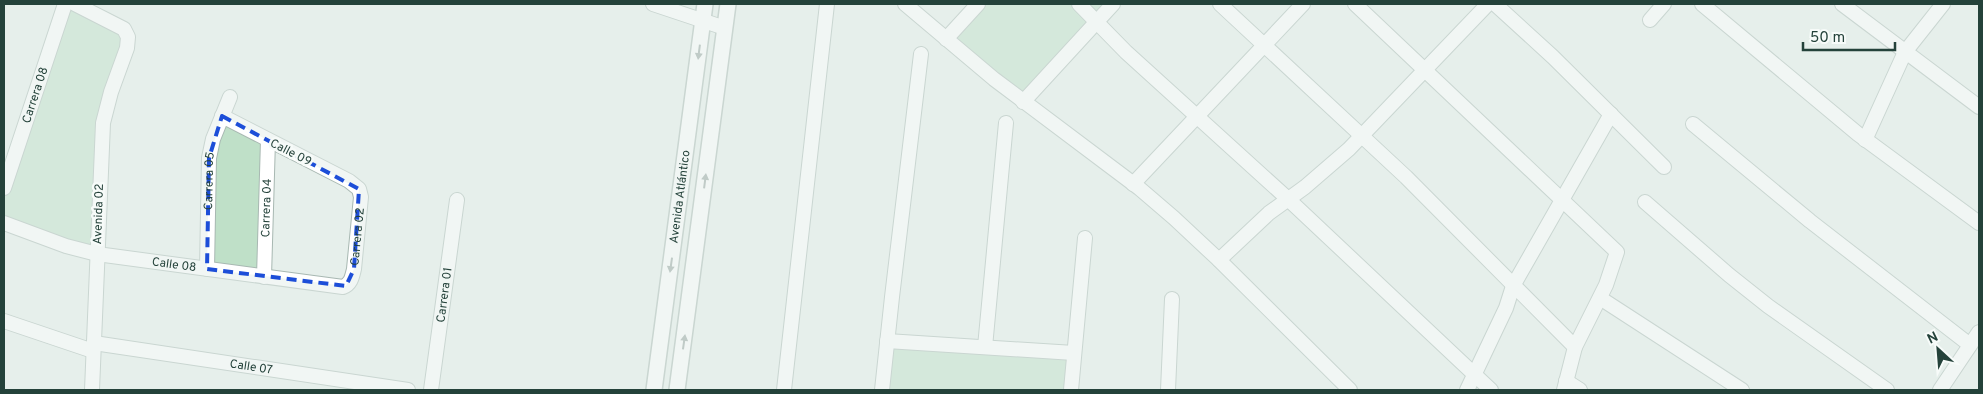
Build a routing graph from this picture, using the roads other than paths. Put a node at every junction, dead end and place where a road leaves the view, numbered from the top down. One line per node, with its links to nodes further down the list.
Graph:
1 (65, 4): 42 (street, Carrera 08)
2 (75, 4): 51 (street, Avenida 02)
3 (653, 4): 22 (street)
4 (705, 4): 22 (street, Avenida Atlántico)
5 (728, 4): 23 (street, Avenida Atlántico)
6 (828, 4): 74 (street)
7 (904, 4): 24 (street)
8 (978, 4): 24 (street)
9 (1079, 4): 21 (street)
10 (1113, 4): 21 (street)
11 (1220, 4): 25 (street)
12 (1304, 4): 25 (street)
13 (1355, 4): 28 (street)
14 (1488, 4): 28 (street)
15 (1495, 4): 32 (street)
16 (1664, 4): 20 (street)
17 (1702, 4): 39 (street)
18 (1842, 4): 26 (street)
19 (1943, 4): 26 (street)
20 (1650, 20)
21 (1096, 21): 30 (street); 33 (street)
22 (702, 22): 23 (street); 72 (street, Avenida Atlántico, one-way to 72)
23 (725, 28): 73 (street, Avenida Atlántico, one-way to 23)
24 (946, 39): 30 (street)
25 (1264, 46): 33 (street); 37 (street)
26 (1905, 52): 31 (street); 39 (street)
27 (921, 54): 61 (street)
28 (1424, 69): 37 (street); 46 (street)
29 (230, 97): 34 (street, Carrera 05)
30 (1023, 102): 41 (street)
31 (1979, 108)
32 (1612, 114): 40 (street); 46 (street)
33 (1196, 115): 41 (street); 44 (street)
34 (222, 116): 38 (street, Calle 09); 53 (street, Carrera 05)
35 (1006, 123): 64 (street)
36 (1693, 124): 62 (street)
37 (1361, 136): 44 (street); 56 (street)
38 (268, 140): 43 (street, Calle 09); 54 (street, Carrera 04)
39 (1865, 140): 49 (street)
40 (1664, 167)
41 (1133, 184): 52 (street)
42 (4, 188)
43 (359, 189): 55 (street, Carrera 02)
44 (1288, 199): 52 (street); 67 (street)
45 (457, 200): 71 (street, Carrera 01)
46 (1562, 200): 56 (street); 57 (street)
47 (1645, 202): 83 (street)
48 (4, 223): 51 (street, Calle 08)
49 (1979, 223)
50 (1085, 238): 66 (street)
51 (97, 254): 53 (street, Calle 08); 63 (street, Avenida 02)
52 (1219, 260): 78 (street)
53 (207, 269): 54 (street, Calle 08)
54 (264, 276): 55 (street, Calle 08)
55 (350, 283)
56 (1513, 286): 65 (street); 67 (street)
57 (1600, 298): 65 (street); 82 (street)
58 (1172, 299): 77 (street)
59 (4, 321): 63 (street, Calle 07)
60 (1979, 332): 62 (street)
61 (887, 342): 64 (street); 75 (street)
62 (1970, 345): 84 (street)
63 (94, 347): 69 (street, Avenida 02); 70 (street, Calle 07)
64 (985, 347): 66 (street)
65 (1575, 348): 68 (street)
66 (1074, 353): 76 (street)
67 (1474, 374): 79 (street); 80 (street)
68 (1565, 386): 81 (street)
69 (92, 390)
70 (408, 390)
71 (431, 390)
72 (654, 390)
73 (677, 390)
74 (784, 390)
75 (882, 390)
76 (1071, 390)
77 (1168, 390)
78 (1350, 390)
79 (1467, 390)
80 (1491, 390)
81 (1580, 390)
82 (1742, 390)
83 (1887, 390)
84 (1940, 390)

